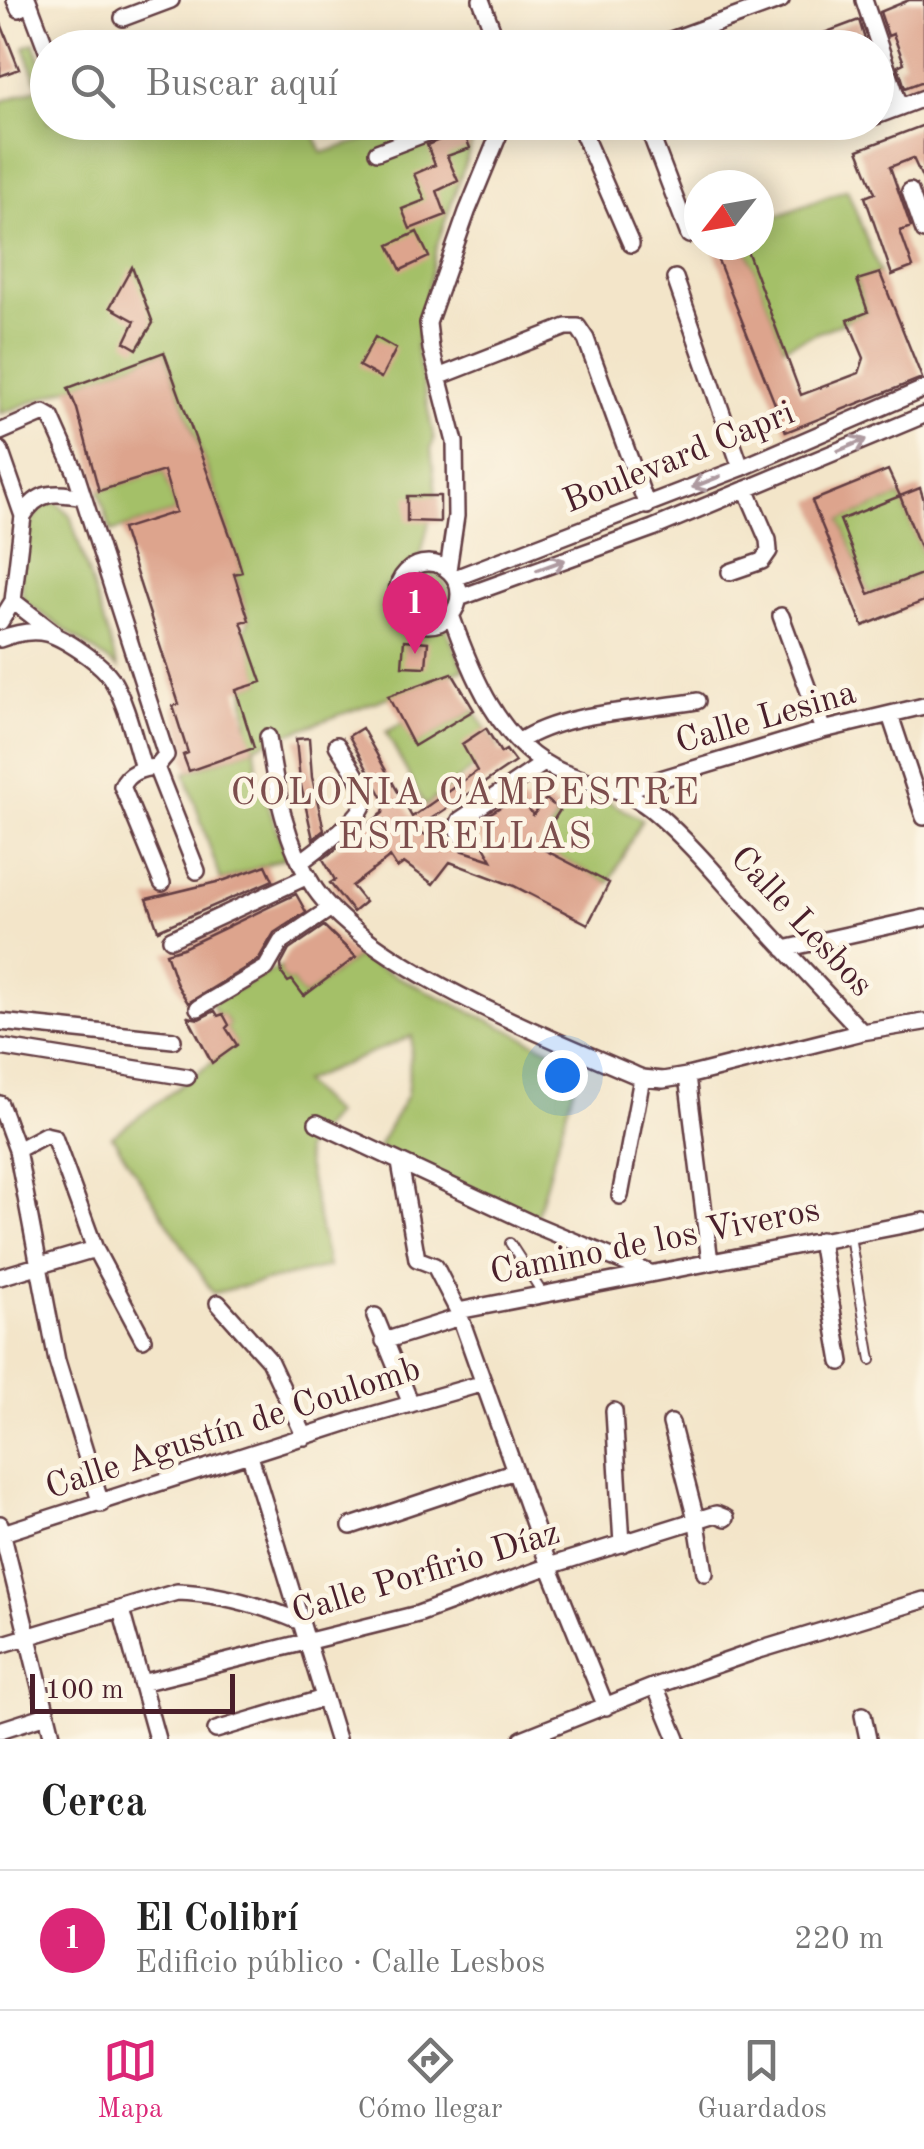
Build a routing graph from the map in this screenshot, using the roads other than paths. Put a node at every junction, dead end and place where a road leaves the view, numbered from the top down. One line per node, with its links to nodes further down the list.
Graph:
1 (171, 0): 6 (street)
2 (481, 0): 8 (street)
3 (781, 0): 9 (street)
4 (864, 0): 10 (street)
5 (21, 2): 7 (street)
6 (123, 18)
7 (36, 30)
8 (492, 30)
9 (698, 30)
10 (874, 30)
11 (894, 89): 13 (street)
12 (924, 98): 13 (street)
13 (900, 107): 14 (street)
14 (894, 109)
15 (409, 140): 19 (street)
16 (497, 140): 25 (street)
17 (586, 140): 23 (street)
18 (653, 140): 21 (street)
19 (377, 152)
20 (910, 191): 22 (street)
21 (684, 222)
22 (924, 231)
23 (631, 244)
24 (674, 278): 30 (street)
25 (438, 377): 33 (street); 36 (street)
26 (924, 389): 30 (street, Boulevard Capri)
27 (924, 415): 31 (street, Boulevard Capri, one-way to 27)
28 (0, 432): 32 (street)
29 (0, 450): 34 (street)
30 (741, 468): 33 (street, Boulevard Capri, one-way to 33)
31 (746, 489): 35 (street); 37 (street, Boulevard Capri, one-way to 31)
32 (83, 497): 34 (street); 51 (street)
33 (647, 506): 36 (street, Boulevard Capri)
34 (23, 516): 38 (street)
35 (730, 572)
36 (452, 574): 37 (street); 39 (street)
37 (459, 598): 39 (street)
38 (13, 601): 41 (street); 42 (street)
39 (450, 615): 49 (street, Calle Lesbos)
40 (781, 616): 47 (street)
41 (0, 622)
42 (53, 632): 43 (street); 51 (street)
43 (0, 640)
44 (697, 701): 49 (street)
45 (924, 706): 46 (street, Calle Lesina)
46 (890, 715): 47 (street, Calle Lesina); 54 (street)
47 (822, 730): 53 (street, Calle Lesina)
48 (268, 737): 56 (street)
49 (518, 742): 52 (street, Calle Lesbos)
50 (337, 745): 56 (street)
51 (155, 763): 57 (street); 58 (street)
52 (544, 763): 53 (street, Calle Lesbos); 55 (street)
53 (624, 790): 62 (street, Calle Lesbos)
54 (924, 818)
55 (465, 840)
56 (304, 869): 59 (street); 61 (street)
57 (197, 870)
58 (162, 884)
59 (332, 908): 63 (street); 71 (street)
60 (924, 918): 62 (street)
61 (171, 939)
62 (784, 948): 66 (street, Calle Lesbos)
63 (198, 1008)
64 (0, 1022): 67 (street)
65 (924, 1022): 66 (street)
66 (862, 1032): 69 (street)
67 (173, 1040)
68 (0, 1047): 70 (street)
69 (687, 1076): 71 (street); 82 (street)
70 (187, 1077)
71 (642, 1078): 76 (street)
72 (0, 1104): 74 (street)
73 (318, 1122): 75 (street)
74 (17, 1150): 81 (street); 83 (street)
75 (400, 1163): 84 (street); 88 (street)
76 (620, 1196)
77 (924, 1221): 78 (street, Camino de los Viveros)
78 (850, 1236): 79 (street, Camino de los Viveros); 92 (lane)
79 (820, 1240): 82 (street, Camino de los Viveros); 93 (street)
80 (510, 1242): 86 (lane)
81 (96, 1249): 83 (street); 90 (street)
82 (710, 1262): 84 (street, Camino de los Viveros)
83 (38, 1266): 85 (street); 101 (street)
84 (650, 1273): 86 (street, Camino de los Viveros)
85 (0, 1277)
86 (544, 1294): 88 (street, Camino de los Viveros)
87 (218, 1302): 98 (street)
88 (459, 1314): 91 (street); 94 (street, Camino de los Viveros)
89 (375, 1316): 91 (street)
90 (143, 1339)
91 (384, 1341): 95 (street)
92 (870, 1360)
93 (840, 1362)
94 (484, 1383): 95 (street, Calle Agustín de Coulomb); 100 (street, Camino de los Viveros)
95 (411, 1404): 98 (street, Calle Agustín de Coulomb)
96 (614, 1410): 106 (street)
97 (671, 1423): 103 (street)
98 (305, 1437): 99 (street, Calle Agustín de Coulomb)
99 (250, 1456): 101 (street, Calle Agustín de Coulomb); 111 (street)
100 (515, 1472): 104 (street); 107 (street, Camino de los Viveros)
101 (101, 1504): 105 (street, Calle Agustín de Coulomb)
102 (726, 1518): 103 (street, Calle Porfirio Díaz)
103 (697, 1523): 106 (street, Calle Porfirio Díaz); 108 (street)
104 (350, 1526)
105 (1, 1530): 112 (street)
106 (622, 1544): 107 (street, Calle Porfirio Díaz)
107 (549, 1566): 113 (street, Calle Porfirio Díaz); 118 (street, Camino de los Viveros)
108 (705, 1573)
109 (924, 1600): 116 (street)
110 (121, 1610): 111 (street); 112 (street); 115 (street)
111 (301, 1622): 113 (street)
112 (28, 1636): 114 (street); 119 (street)
113 (307, 1644): 115 (street, Calle Porfirio Díaz); 117 (street)
114 (0, 1645)
115 (141, 1682): 125 (street)
116 (655, 1686): 118 (street); 127 (street)
117 (324, 1698): 122 (street); 126 (street)
118 (606, 1707): 123 (street)
119 (47, 1715): 121 (street); 124 (street)
120 (863, 1716): 128 (street)
121 (0, 1730)
122 (216, 1730)
123 (532, 1737)
124 (53, 1739)
125 (157, 1739)
126 (337, 1739)
127 (676, 1739)
128 (868, 1739)

